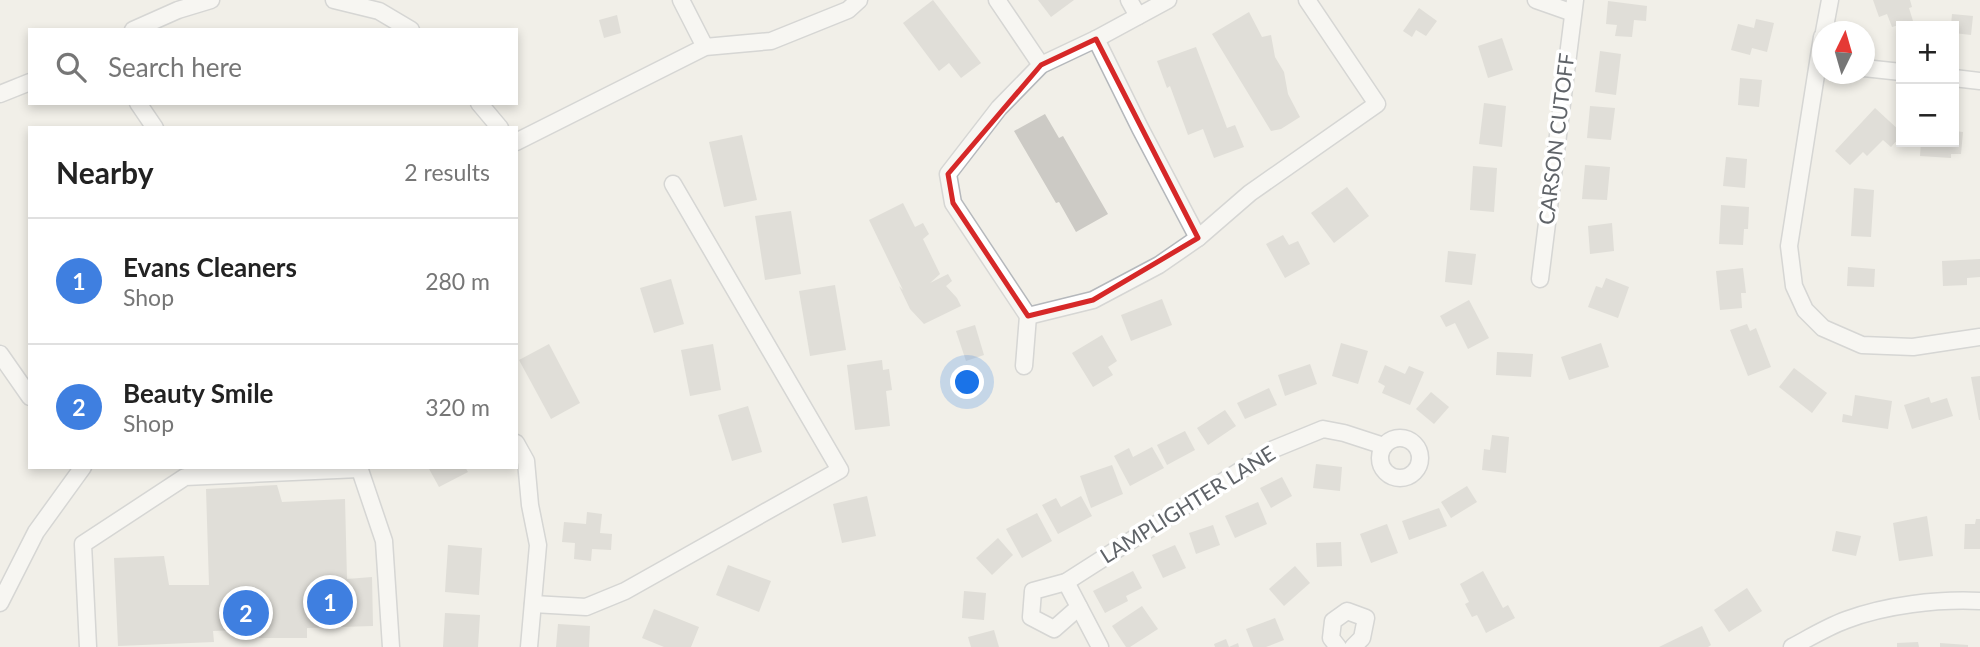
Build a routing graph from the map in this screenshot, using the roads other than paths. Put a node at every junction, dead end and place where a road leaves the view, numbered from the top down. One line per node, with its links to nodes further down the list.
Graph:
1 (211, 0): 14 (street)
2 (334, 0): 15 (street)
3 (681, 0): 17 (street)
4 (859, 0): 17 (street)
5 (997, 0): 18 (street)
6 (1129, 0): 12 (street)
7 (1168, 0): 12 (street)
8 (1307, 0): 32 (street)
9 (1536, 0): 11 (street)
10 (1830, 0): 13 (street)
11 (1574, 6): 33 (street, CARSON CUTOFF)
12 (1138, 16): 16 (street)
13 (1826, 21)
14 (138, 28)
15 (408, 28)
16 (1096, 39): 18 (street); 32 (street)
17 (705, 47): 30 (street)
18 (1041, 65): 34 (street)
19 (1875, 69): 20 (street)
20 (1896, 71)
21 (1959, 79): 22 (street)
22 (1980, 81)
23 (28, 83): 25 (street)
24 (1816, 84): 35 (street)
25 (0, 94)
26 (139, 105): 28 (street)
27 (481, 105): 29 (street)
28 (154, 126)
29 (498, 126)
30 (518, 141)
31 (673, 184): 47 (street)
32 (1199, 238): 34 (street)
33 (1540, 279)
34 (1028, 316): 37 (street)
35 (1980, 337)
36 (0, 354): 38 (street)
37 (1024, 366)
38 (28, 394)
39 (1384, 446): 44 (street, LAMPLIGHTER LANE)
40 (518, 447): 47 (street)
41 (80, 469): 46 (street)
42 (340, 469): 49 (street)
43 (359, 469): 50 (street)
44 (1066, 582): 48 (street); 48 (street, LAMPLIGHTER LANE)
45 (1980, 601): 55 (street)
46 (0, 603)
47 (533, 604): 51 (street)
48 (1079, 607): 52 (street)
49 (88, 647)
50 (391, 647)
51 (529, 647)
52 (1100, 647)
53 (1338, 647): 54 (street)
54 (1353, 647)
55 (1792, 647)

